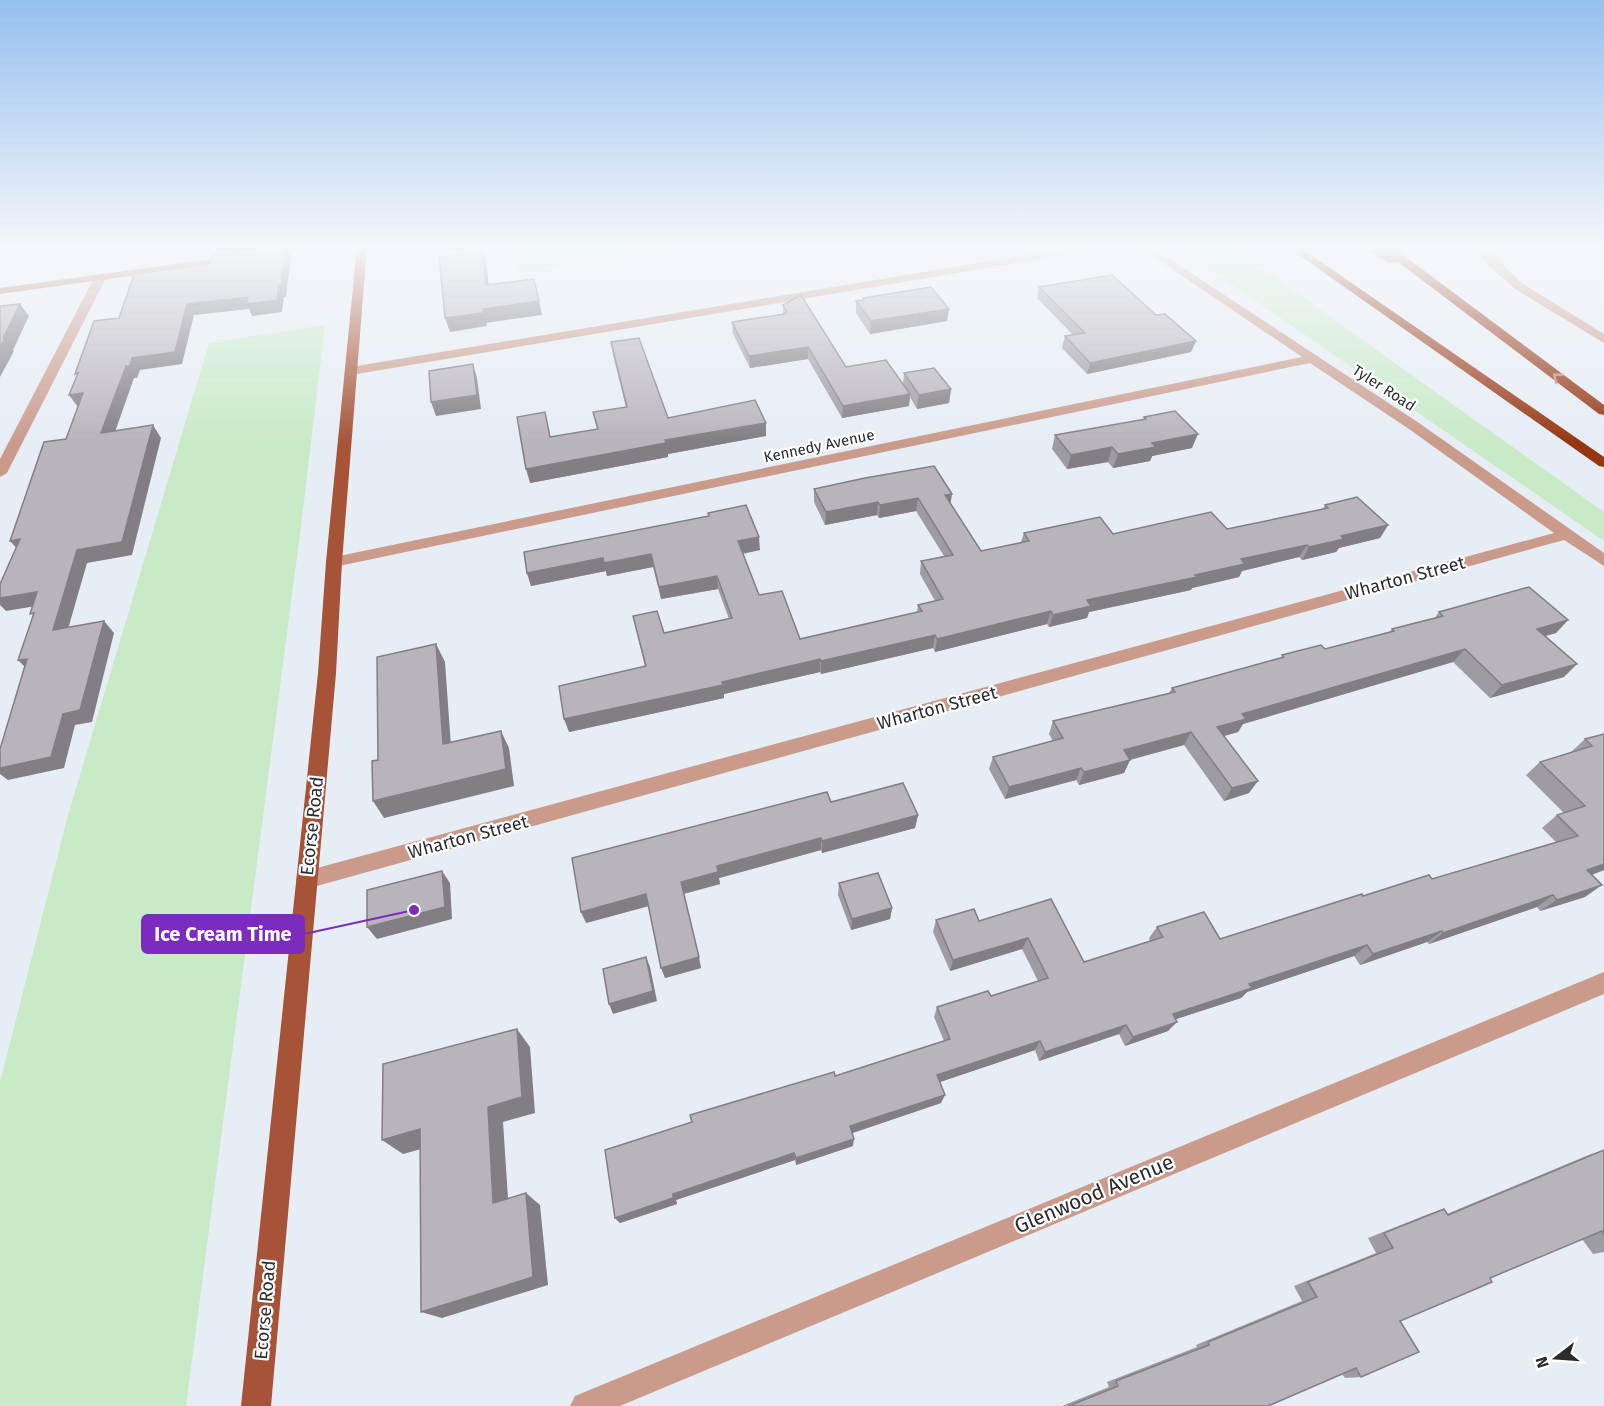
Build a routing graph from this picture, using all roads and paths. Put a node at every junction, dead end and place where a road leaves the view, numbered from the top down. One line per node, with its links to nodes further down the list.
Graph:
1 (83, 312): 13 (street)
2 (356, 312): 10 (main road, Ecorse Road)
3 (706, 312): 10 (street)
4 (1240, 312): 9 (street, Tyler Road)
5 (1385, 312): 12 (highway)
6 (1471, 312): 11 (highway, one-way to 6)
7 (1559, 312): 8 (street)
8 (1604, 339)
9 (1310, 359): 14 (street, Tyler Road); 16 (street, Kennedy Avenue)
10 (351, 371): 16 (main road, Ecorse Road)
11 (1604, 411)
12 (1604, 463)
13 (0, 473)
14 (1568, 534): 15 (street, Tyler Road); 17 (street, Wharton Street)
15 (1604, 561)
16 (334, 562): 17 (main road, Ecorse Road)
17 (306, 880): 19 (main road, Ecorse Road)
18 (1604, 983): 20 (street, Glenwood Avenue)
19 (256, 1406)
20 (585, 1406)

